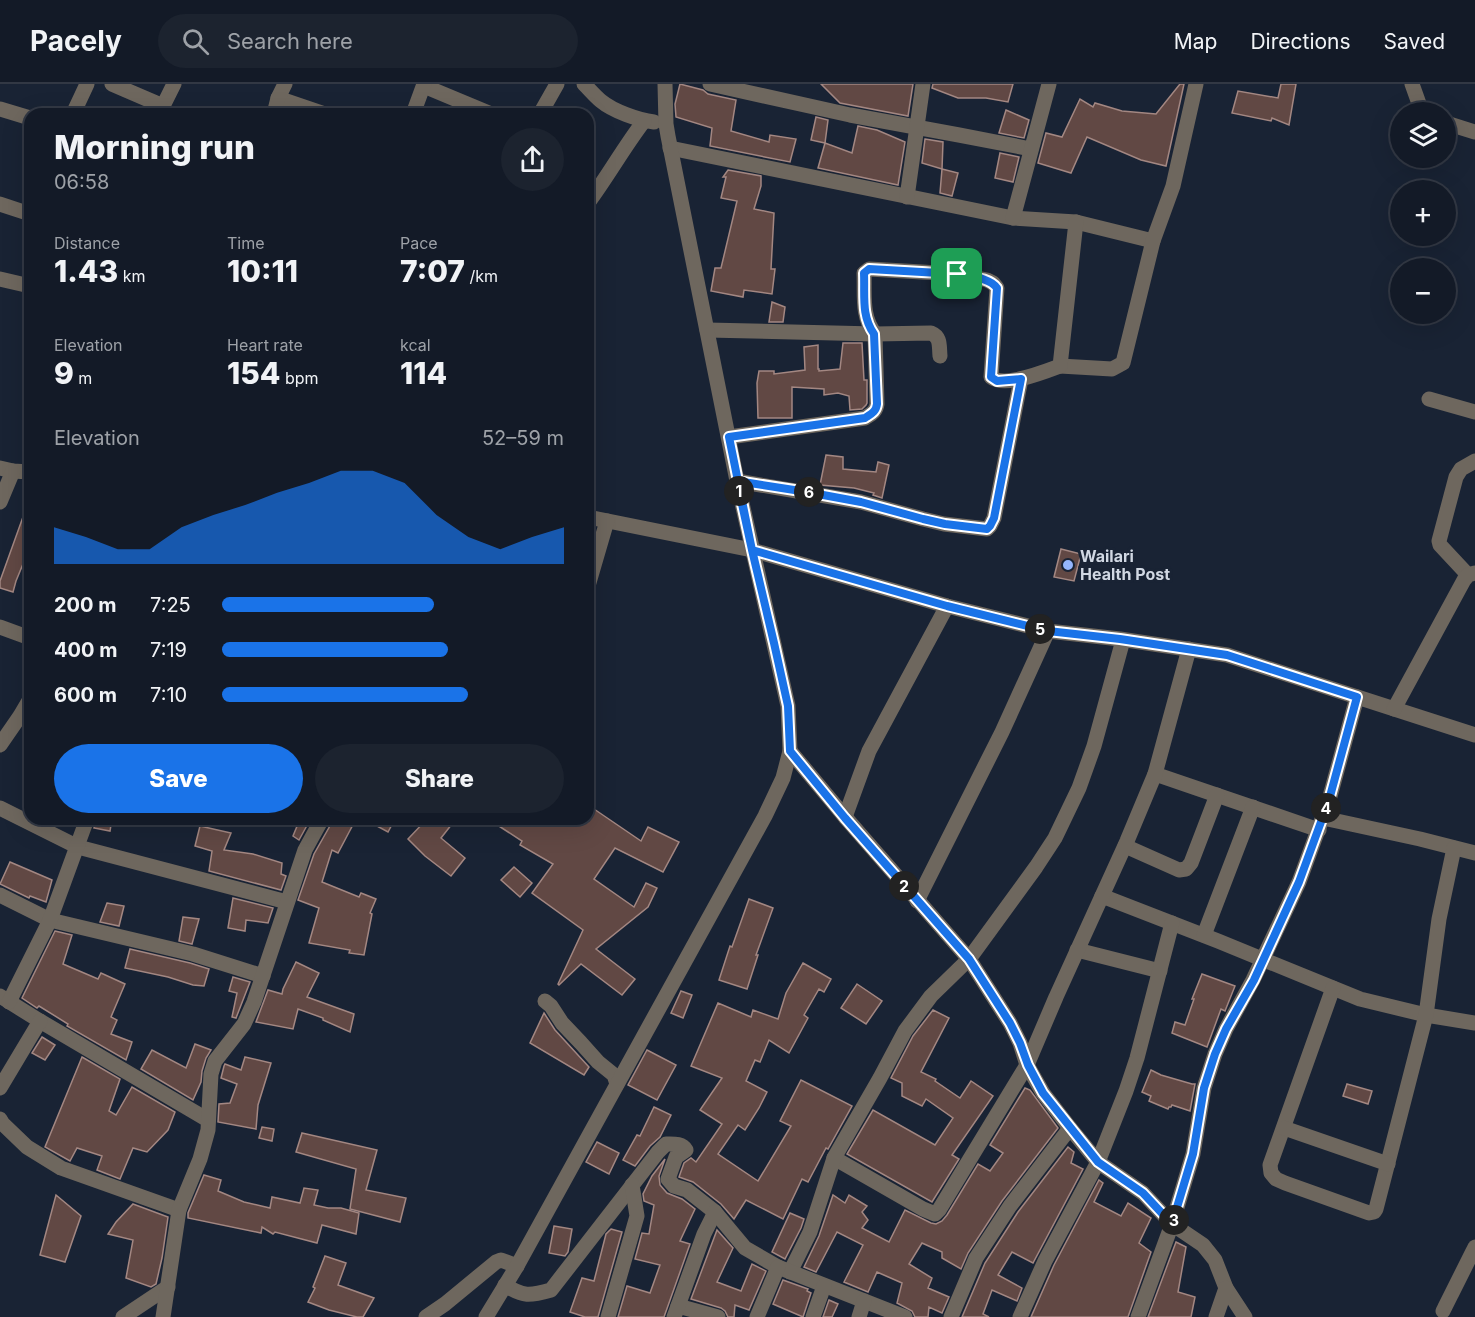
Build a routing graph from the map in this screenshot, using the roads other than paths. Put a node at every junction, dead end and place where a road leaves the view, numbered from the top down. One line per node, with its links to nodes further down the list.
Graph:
1 (87, 84): 15 (street)
2 (112, 84): 3 (street)
3 (174, 84)
4 (557, 84): 20 (street)
5 (584, 84): 23 (street)
6 (665, 84): 24 (street)
7 (710, 84): 26 (street)
8 (923, 84): 26 (street)
9 (1049, 84): 29 (street)
10 (1196, 84): 36 (street)
11 (1412, 84): 14 (street)
12 (424, 85): 18 (street); 19 (street)
13 (281, 91): 16 (street); 17 (street)
14 (1418, 102)
15 (76, 108)
16 (276, 108)
17 (314, 108)
18 (415, 108)
19 (477, 108)
20 (543, 108)
21 (0, 109): 22 (street)
22 (24, 116)
23 (644, 121): 24 (street); 30 (street)
24 (666, 124): 28 (street)
25 (1456, 126): 27 (street)
26 (918, 128): 29 (street); 31 (street)
27 (1475, 132)
28 (670, 148): 31 (street); 39 (street)
29 (1030, 149): 34 (street)
30 (594, 195)
31 (907, 196): 34 (street)
32 (0, 204): 33 (street)
33 (24, 211)
34 (1013, 218): 35 (street)
35 (1076, 222): 36 (street); 42 (street)
36 (1153, 241): 42 (street)
37 (0, 279): 38 (street)
38 (24, 285)
39 (707, 330): 40 (street); 46 (street)
40 (874, 334): 41 (street); 43 (street); 46 (street)
41 (940, 356)
42 (1060, 366): 43 (street)
43 (1021, 379): 50 (street)
44 (1429, 399): 45 (street)
45 (1475, 412)
46 (729, 437): 50 (street)
47 (1475, 461): 56 (street)
48 (6, 470): 49 (street); 51 (street)
49 (24, 472)
50 (737, 481): 54 (street)
51 (0, 502)
52 (594, 518): 53 (street)
53 (607, 521): 54 (street); 55 (street)
54 (752, 550): 57 (street); 68 (street)
55 (594, 565)
56 (1472, 574): 64 (street)
57 (947, 606): 59 (street); 73 (street)
58 (0, 627): 60 (street)
59 (1048, 631): 61 (street); 85 (street)
60 (24, 636)
61 (1124, 640): 62 (street); 91 (street)
62 (1190, 649): 63 (street); 69 (street)
63 (1357, 697): 64 (street); 75 (street)
64 (1394, 709): 66 (street)
65 (24, 720): 67 (street)
66 (1475, 735)
67 (0, 745)
68 (790, 751): 73 (street); 102 (street)
69 (1155, 774): 70 (street); 79 (street)
70 (1217, 795): 71 (street); 79 (street)
71 (1253, 807): 75 (street); 89 (street)
72 (0, 808): 74 (street)
73 (845, 818): 85 (street)
74 (24, 820)
75 (1321, 824): 81 (street); 92 (street)
76 (34, 825): 80 (street)
77 (85, 825): 80 (street)
78 (319, 825): 86 (street)
79 (1125, 846): 84 (street)
80 (78, 847): 86 (street); 87 (street)
81 (1454, 848): 82 (street); 98 (street)
82 (1475, 854)
83 (0, 895): 87 (street)
84 (1102, 896): 88 (street); 90 (street)
85 (917, 901): 91 (street)
86 (287, 902): 94 (street)
87 (50, 920): 94 (street); 96 (street)
88 (1172, 923): 89 (street); 93 (street)
89 (1204, 935): 92 (street)
90 (1077, 950): 93 (street); 101 (street)
91 (969, 959): 101 (street); 108 (street)
92 (1264, 959): 95 (street); 114 (street)
93 (1160, 971): 109 (street)
94 (263, 976): 105 (street)
95 (1333, 988): 98 (street); 107 (street)
96 (4, 999): 99 (street)
97 (545, 1000): 102 (street)
98 (1426, 1015): 100 (street); 110 (street)
99 (40, 1021): 103 (street); 105 (street)
100 (1475, 1023)
101 (1028, 1065): 106 (street); 108 (street)
102 (617, 1084): 116 (street)
103 (0, 1088)
104 (0, 1119): 112 (street)
105 (208, 1120): 112 (street)
106 (1070, 1128): 109 (street); 135 (street)
107 (1284, 1128): 110 (street); 110 (street)
108 (834, 1158): 117 (street)
109 (1098, 1162): 114 (street); 136 (street)
110 (1388, 1164)
111 (632, 1185): 113 (street); 118 (street); 129 (street)
112 (179, 1210): 120 (street)
113 (715, 1212): 117 (street); 123 (street)
114 (1172, 1224): 121 (street); 137 (street)
115 (1475, 1247): 124 (street)
116 (517, 1266): 118 (street); 127 (street)
117 (784, 1269): 119 (street); 131 (street)
118 (505, 1285): 128 (street)
119 (824, 1286): 122 (street); 132 (street)
120 (168, 1287): 125 (street); 126 (street)
121 (1226, 1288): 138 (street); 139 (street)
122 (864, 1301): 133 (street); 134 (street)
123 (676, 1311): 130 (street)
124 (1443, 1311)
125 (123, 1317)
126 (163, 1317)
127 (426, 1317)
128 (486, 1317)
129 (608, 1317)
130 (718, 1317)
131 (757, 1317)
132 (813, 1317)
133 (858, 1317)
134 (905, 1317)
135 (951, 1317)
136 (1020, 1317)
137 (1138, 1317)
138 (1216, 1317)
139 (1245, 1317)

